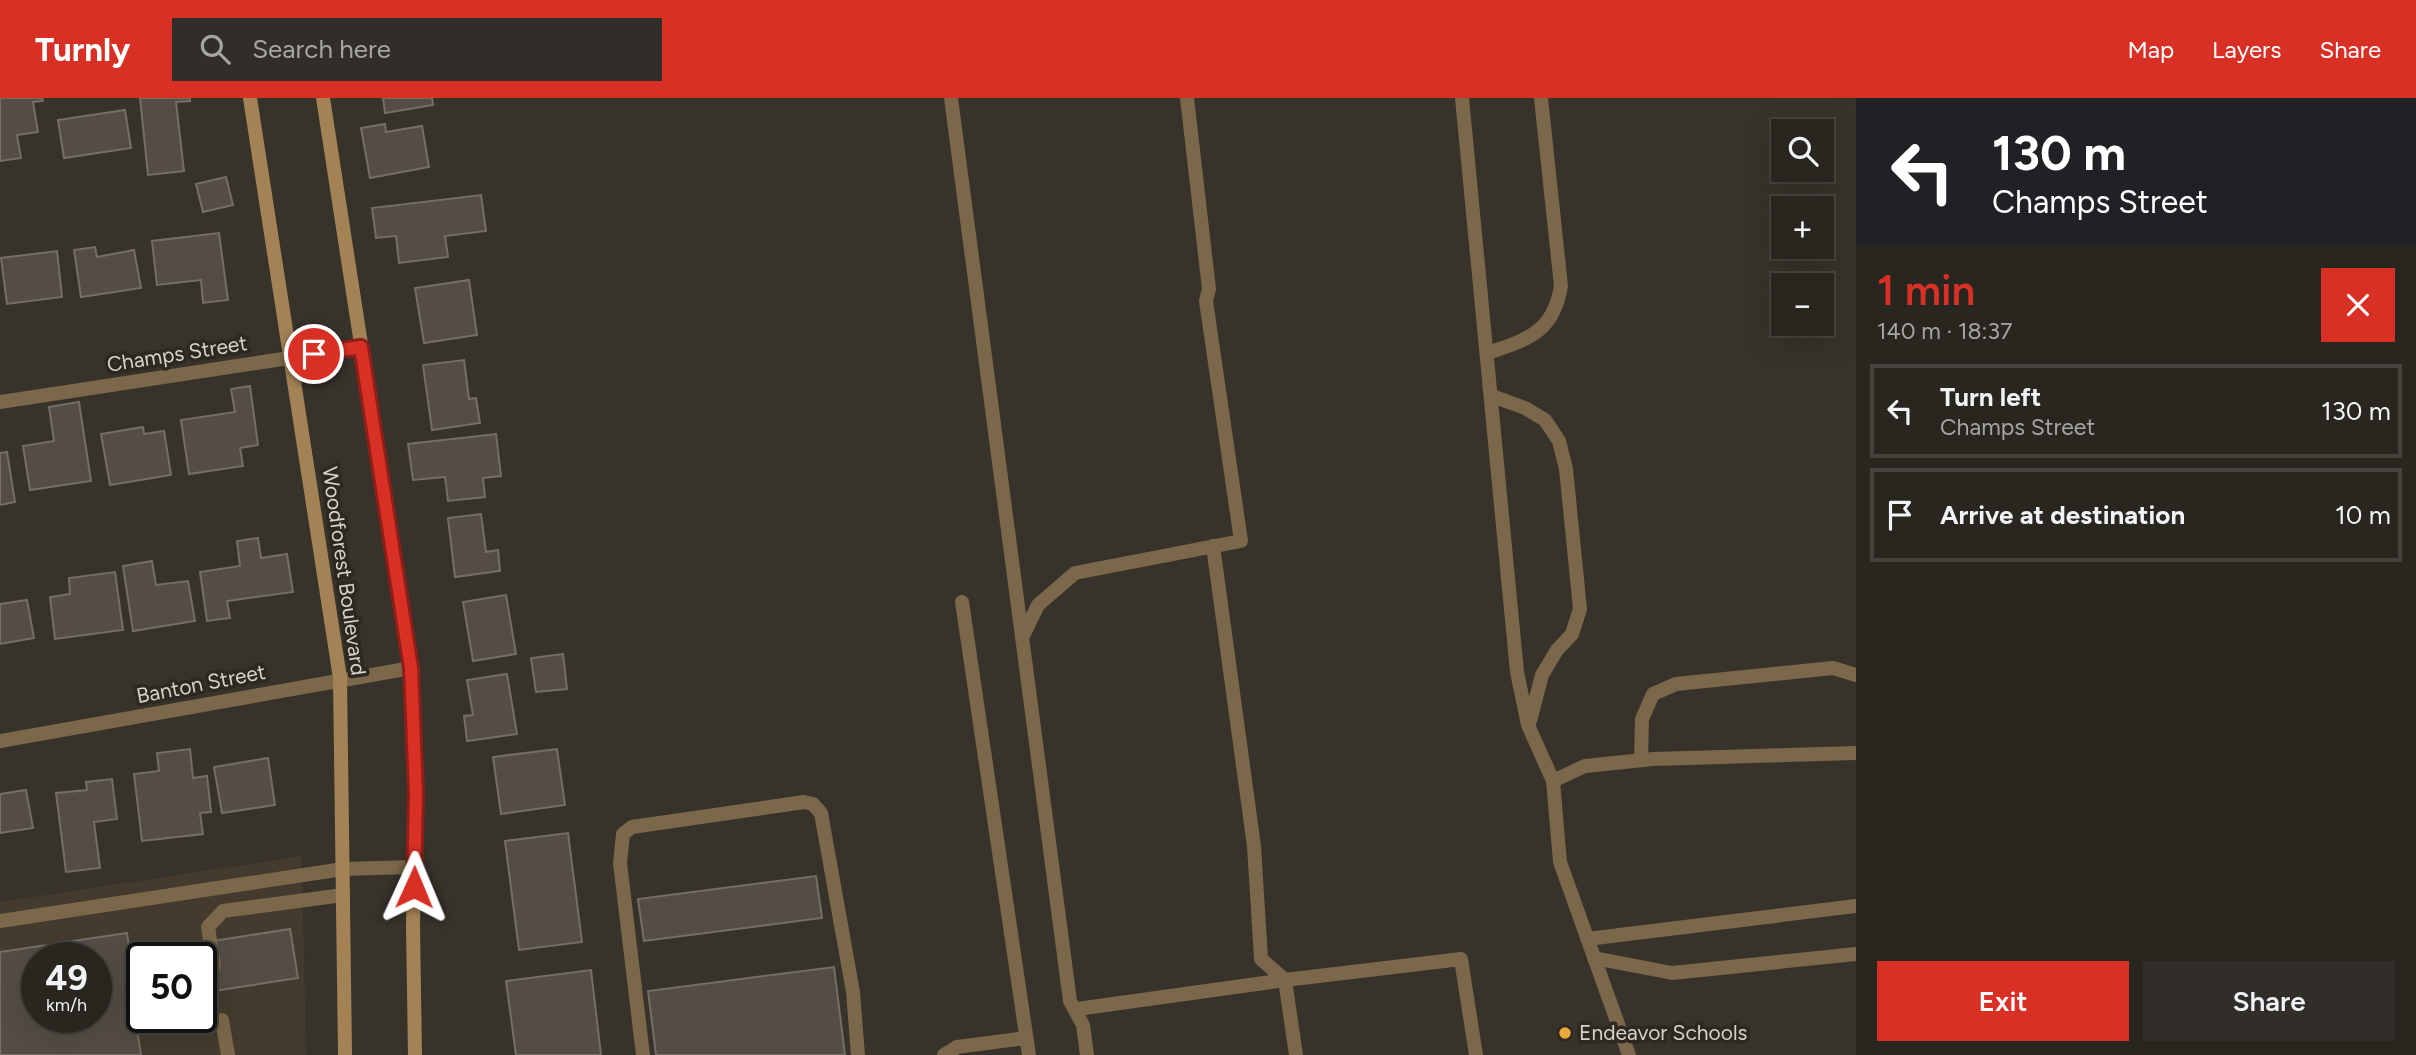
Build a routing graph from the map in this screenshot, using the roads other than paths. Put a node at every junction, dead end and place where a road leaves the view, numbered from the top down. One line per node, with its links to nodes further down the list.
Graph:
1 (250, 98): 9 (main road, Woodforest Boulevard)
2 (323, 98): 7 (main road)
3 (951, 98): 14 (street)
4 (1188, 98): 12 (street)
5 (1462, 98): 8 (street)
6 (1541, 98): 8 (street)
7 (361, 347): 9 (street, Champs Street); 15 (main road)
8 (1488, 353): 10 (street)
9 (290, 358): 11 (street, Champs Street); 17 (main road, Woodforest Boulevard)
10 (1492, 396): 18 (street); 18 (street)
11 (0, 402)
12 (1213, 546): 14 (street); 32 (street)
13 (962, 602): 35 (street)
14 (1022, 637): 33 (street)
15 (411, 668): 17 (street, Banton Street); 23 (main road)
16 (1856, 675): 21 (street)
17 (340, 678): 19 (street, Banton Street); 24 (main road, Woodforest Boulevard)
18 (1528, 725): 22 (street)
19 (0, 741)
20 (1856, 753): 21 (street)
21 (1641, 760): 22 (street)
22 (1553, 781): 28 (street)
23 (415, 867): 24 (street); 38 (main road)
24 (342, 869): 25 (main road, Woodforest Boulevard); 27 (street)
25 (343, 895): 29 (street); 37 (main road, Woodforest Boulevard)
26 (1856, 906): 28 (street)
27 (0, 921)
28 (1587, 939): 31 (street)
29 (210, 942)
30 (1856, 954): 31 (street)
31 (1594, 958): 46 (street)
32 (1284, 980): 33 (street); 44 (street); 45 (street)
33 (1077, 1009): 43 (street)
34 (222, 1020): 36 (street)
35 (1026, 1038): 41 (street); 42 (street)
36 (228, 1055)
37 (345, 1055)
38 (415, 1055)
39 (643, 1055): 40 (street)
40 (858, 1055)
41 (944, 1055)
42 (1029, 1055)
43 (1087, 1055)
44 (1296, 1055)
45 (1476, 1055)
46 (1629, 1055)

